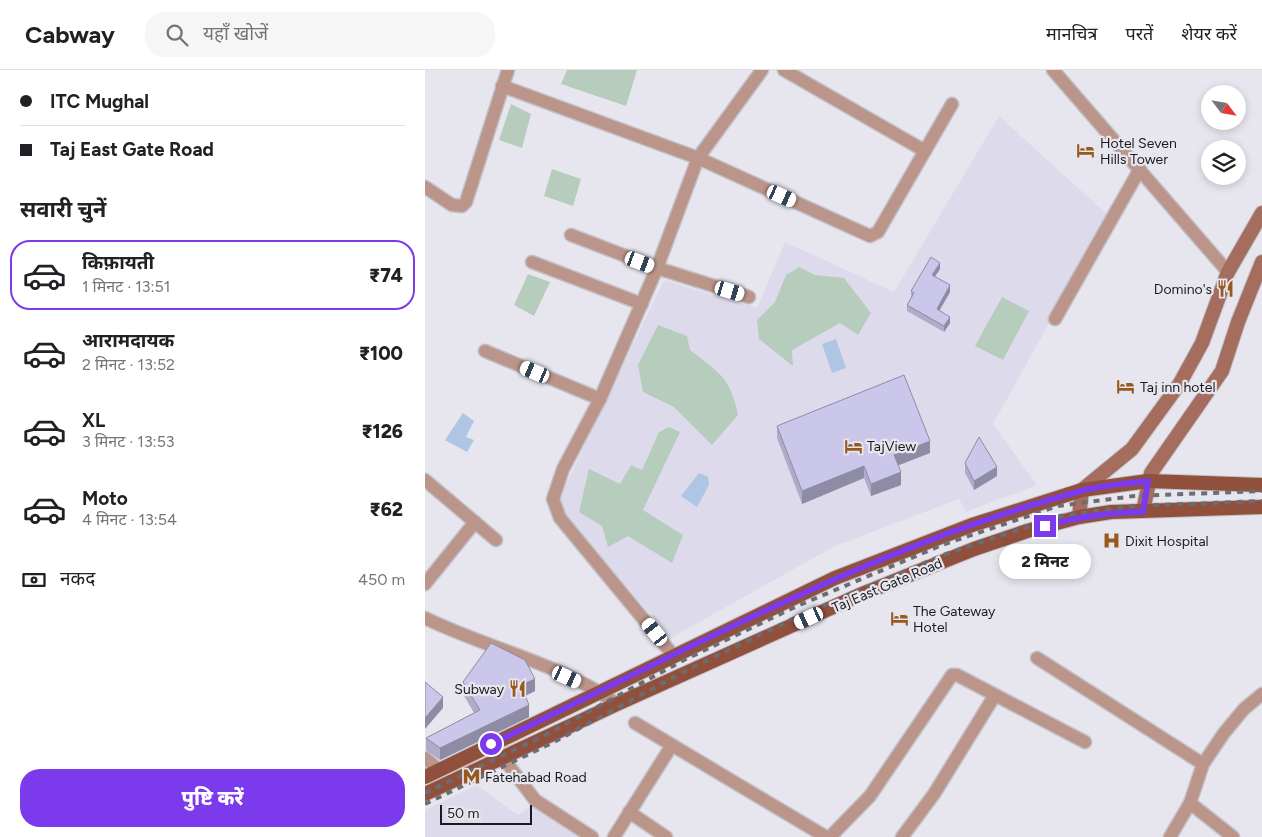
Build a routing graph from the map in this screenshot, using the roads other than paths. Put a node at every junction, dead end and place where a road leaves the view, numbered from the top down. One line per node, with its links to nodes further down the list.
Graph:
1 (508, 70): 5 (street)
2 (763, 70): 8 (street)
3 (784, 70): 7 (street)
4 (1053, 70): 9 (street)
5 (502, 86): 8 (street); 10 (street)
6 (951, 104): 7 (street)
7 (925, 150): 8 (street)
8 (698, 158): 15 (street)
9 (1140, 169): 16 (street); 19 (street)
10 (425, 187)
11 (1262, 213): 16 (main road)
12 (571, 235): 15 (street)
13 (532, 262): 18 (street)
14 (1262, 262): 23 (main road)
15 (657, 268): 17 (street); 18 (street)
16 (1228, 272): 25 (main road)
17 (749, 297)
18 (642, 304): 21 (street)
19 (1055, 319)
20 (485, 351): 21 (street)
21 (600, 400): 33 (street)
22 (425, 480): 29 (street)
23 (1148, 481): 24 (main road); 25 (main road); 27 (main road)
24 (1262, 486)
25 (1082, 490): 28 (main road); 33 (main road)
26 (1262, 507): 27 (main road, Taj East Gate Road)
27 (1143, 512): 28 (main road, Taj East Gate Road)
28 (1079, 517): 38 (main road, Taj East Gate Road)
29 (475, 522): 30 (street); 31 (street)
30 (496, 540)
31 (425, 584)
32 (425, 618): 35 (street)
33 (673, 655): 35 (main road)
34 (1037, 658): 44 (street)
35 (600, 692): 38 (street); 45 (main road)
36 (1262, 694): 44 (street)
37 (995, 695): 40 (street); 53 (street); 54 (street)
38 (617, 704): 43 (main road, Taj East Gate Road)
39 (635, 723): 41 (street)
40 (1085, 742)
41 (672, 746): 49 (street); 53 (street)
42 (425, 758): 45 (street)
43 (503, 758): 47 (main road, Taj East Gate Road); 50 (street)
44 (1203, 764): 48 (street)
45 (439, 770): 46 (main road)
46 (425, 777)
47 (425, 794)
48 (1191, 803): 55 (street); 56 (street)
49 (629, 812): 51 (street); 52 (street)
50 (592, 837)
51 (614, 837)
52 (666, 837)
53 (828, 837)
54 (902, 837)
55 (1170, 837)
56 (1233, 837)

